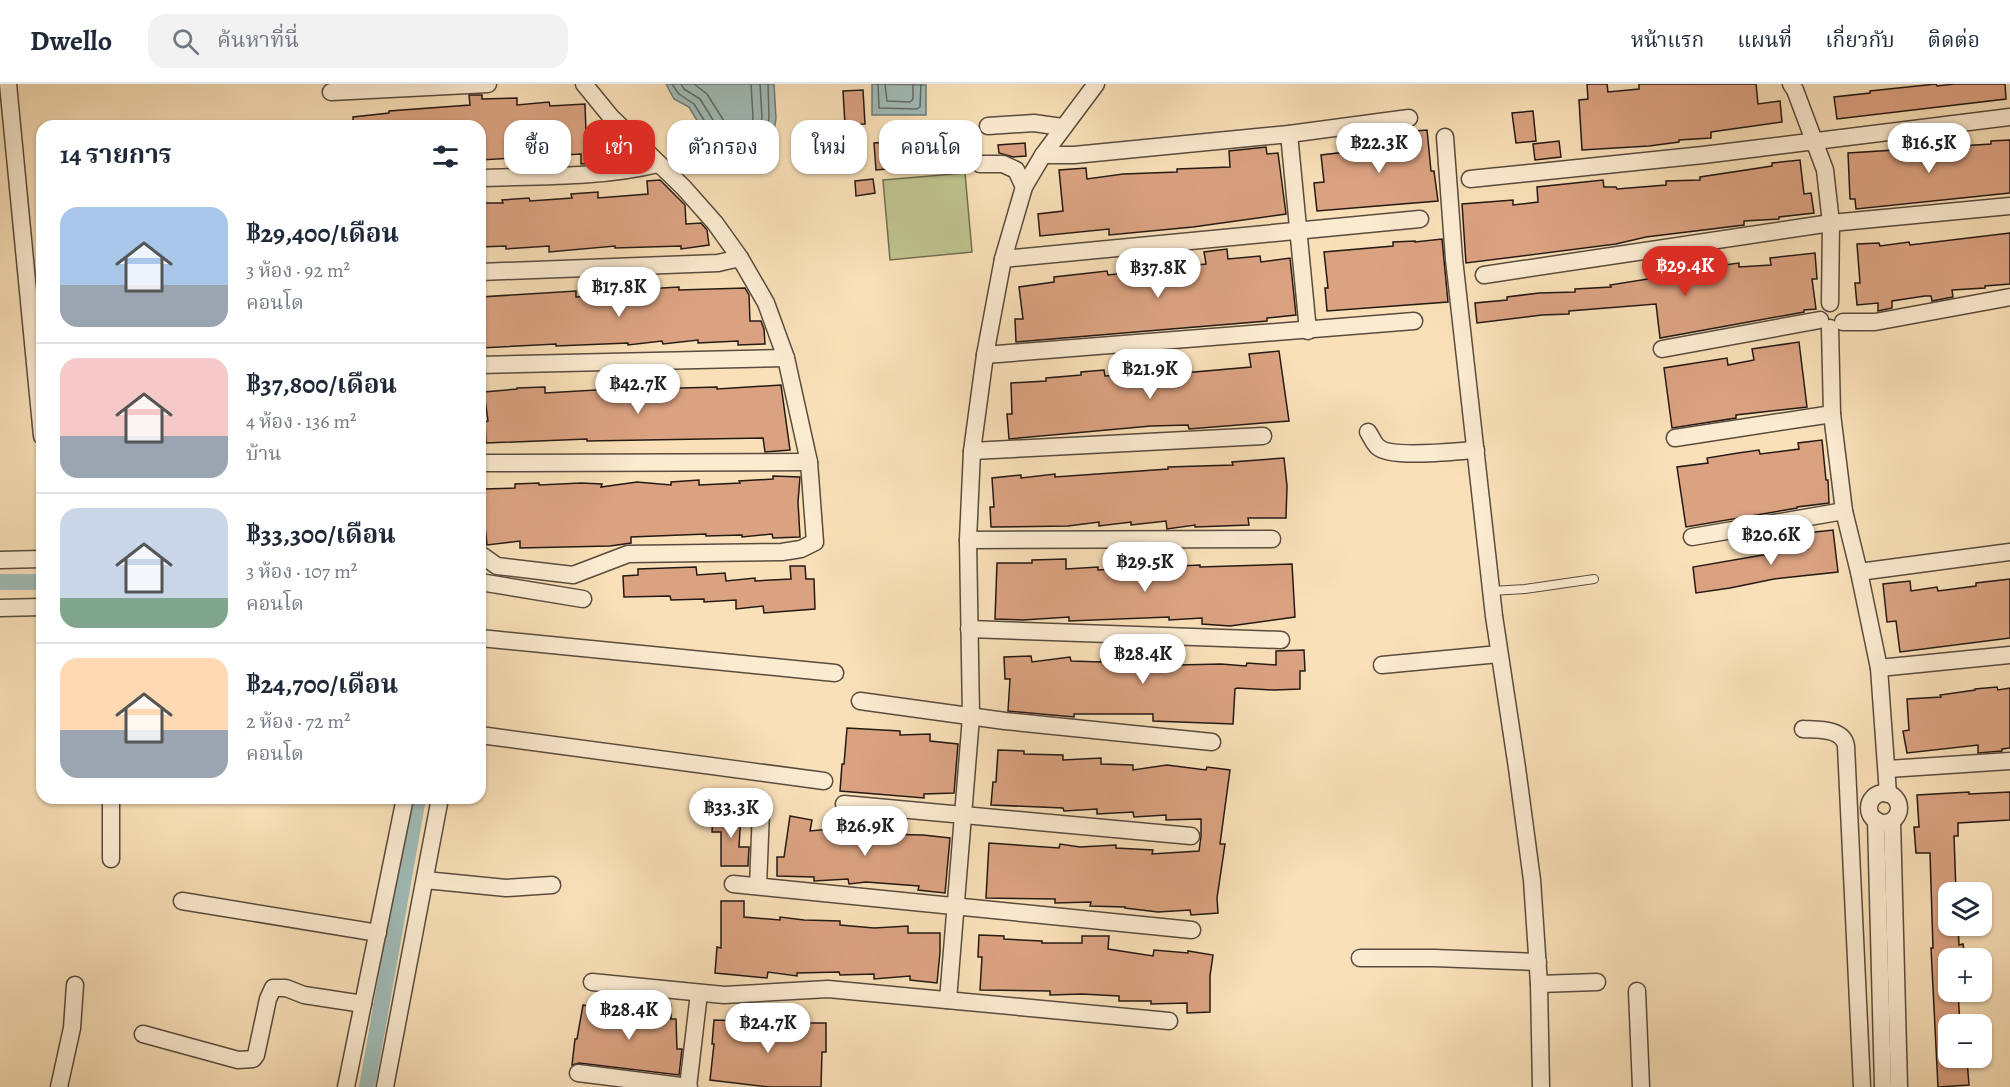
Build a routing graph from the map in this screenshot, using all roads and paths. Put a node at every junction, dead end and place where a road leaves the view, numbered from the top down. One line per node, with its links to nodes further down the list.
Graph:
1 (8, 84): 36 (street)
2 (489, 84): 6 (street)
3 (584, 84): 15 (street)
4 (1096, 84): 10 (street)
5 (1791, 84): 13 (street)
6 (331, 92)
7 (2010, 117): 13 (street)
8 (1409, 118): 11 (street)
9 (988, 126): 10 (street)
10 (1062, 127): 14 (street)
11 (1289, 134): 14 (street); 23 (street)
12 (1445, 137): 41 (street)
13 (1814, 141): 18 (street); 22 (street)
14 (1043, 155): 19 (street)
15 (658, 164): 17 (street); 24 (street)
16 (982, 164): 19 (street)
17 (486, 178)
18 (1470, 179)
19 (1024, 188): 25 (street)
20 (2010, 206): 22 (street)
21 (1420, 219): 23 (street)
22 (1832, 223): 27 (street); 30 (street)
23 (1299, 230): 25 (street); 31 (street)
24 (740, 258): 26 (street); 34 (street)
25 (1003, 259): 33 (street)
26 (486, 272)
27 (1484, 274)
28 (2010, 297): 30 (street)
29 (1414, 321): 31 (street)
30 (1831, 323): 32 (street); 37 (street)
31 (1308, 331): 33 (street)
32 (1662, 349)
33 (985, 355): 42 (street)
34 (786, 358): 35 (street); 43 (street)
35 (486, 365)
36 (36, 374)
37 (1832, 414): 40 (street); 45 (street)
38 (1368, 432): 41 (street)
39 (1263, 436): 42 (street)
40 (1675, 438)
41 (1476, 450): 56 (street)
42 (972, 451): 48 (street)
43 (809, 462): 44 (street); 50 (street)
44 (486, 463)
45 (1844, 511): 46 (street); 53 (street)
46 (1692, 537)
47 (1272, 539): 48 (street)
48 (968, 540): 60 (street)
49 (2010, 552): 53 (street)
50 (486, 558)
51 (36, 559): 52 (street)
52 (0, 560)
53 (1859, 572): 66 (street)
54 (1594, 579): 56 (lane)
55 (486, 583): 57 (street)
56 (1492, 591): 63 (street)
57 (582, 599)
58 (36, 607): 59 (street)
59 (0, 608)
60 (969, 629): 62 (street); 69 (street)
61 (486, 640): 67 (street)
62 (1281, 640)
63 (1499, 654): 65 (street); 95 (street)
64 (2010, 655): 66 (street)
65 (1382, 665)
66 (1879, 668): 74 (street)
67 (835, 673)
68 (860, 701): 69 (street)
69 (971, 717): 72 (street); 82 (street)
70 (1803, 729): 114 (street)
71 (486, 736): 75 (street)
72 (1212, 742)
73 (2010, 761): 74 (street)
74 (1888, 769): 76 (street)
75 (824, 781)
76 (1888, 794): 83 (street); 83 (street)
77 (111, 804): 85 (street)
78 (404, 804): 93 (street)
79 (439, 804): 86 (street)
80 (844, 804): 82 (street)
81 (761, 811): 89 (street)
82 (963, 814): 84 (street); 91 (street)
83 (1884, 821): 106 (street)
84 (1191, 836)
85 (111, 859)
86 (424, 880): 88 (street); 110 (street)
87 (733, 884): 89 (street)
88 (552, 885)
89 (758, 886): 91 (street)
90 (182, 901): 93 (street)
91 (956, 907): 92 (street); 102 (street)
92 (1192, 930)
93 (378, 933): 103 (street)
94 (1360, 958): 95 (street)
95 (1538, 962): 98 (street)
96 (592, 982): 101 (street)
97 (1597, 982): 98 (street)
98 (1539, 984): 112 (street)
99 (75, 985): 108 (street)
100 (1637, 991): 113 (street)
101 (699, 993): 102 (street); 111 (street)
102 (948, 1000): 104 (street)
103 (363, 1004): 105 (street); 109 (street)
104 (1169, 1021)
105 (143, 1034)
106 (1890, 1067): 115 (street); 116 (street)
107 (579, 1073): 111 (street)
108 (59, 1087)
109 (346, 1087)
110 (385, 1087)
111 (688, 1087)
112 (1540, 1087)
113 (1641, 1087)
114 (1862, 1087)
115 (1883, 1087)
116 (1899, 1087)

